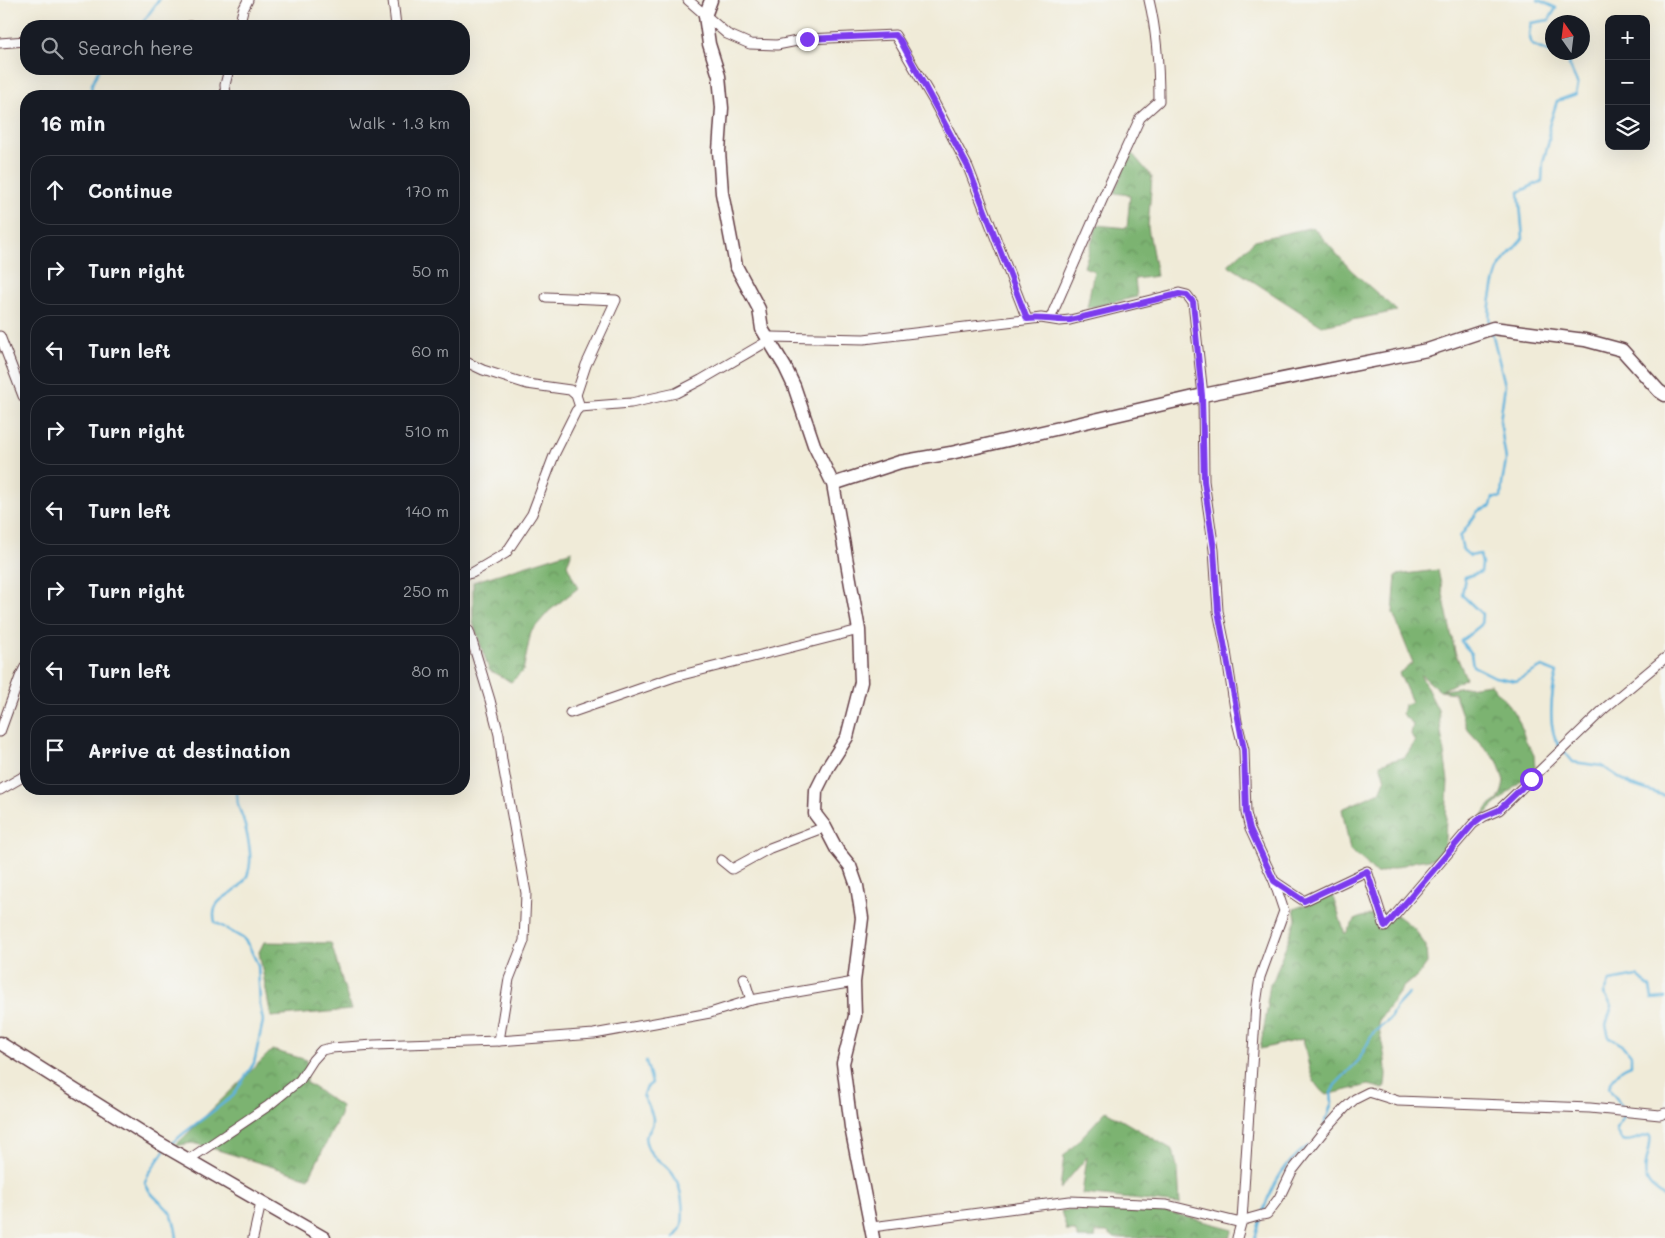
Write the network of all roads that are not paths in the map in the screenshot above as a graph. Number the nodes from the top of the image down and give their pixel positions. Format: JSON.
{"nodes":[{"id":1,"x":248,"y":0,"type":"edge"},
{"id":2,"x":393,"y":0,"type":"edge"},
{"id":3,"x":688,"y":0,"type":"edge"},
{"id":4,"x":711,"y":0,"type":"edge"},
{"id":5,"x":1149,"y":0,"type":"edge"},
{"id":6,"x":705,"y":16,"type":"junction"},
{"id":7,"x":240,"y":20,"type":"edge"},
{"id":8,"x":395,"y":20,"type":"edge"},
{"id":9,"x":20,"y":41,"type":"edge"},
{"id":10,"x":0,"y":43,"type":"edge"},
{"id":11,"x":228,"y":75,"type":"edge"},
{"id":12,"x":225,"y":90,"type":"edge"},
{"id":13,"x":546,"y":297,"type":"dead end"},
{"id":14,"x":1027,"y":319,"type":"junction"},
{"id":15,"x":1050,"y":319,"type":"junction"},
{"id":16,"x":0,"y":336,"type":"edge"},
{"id":17,"x":768,"y":341,"type":"junction"},
{"id":18,"x":470,"y":364,"type":"edge"},
{"id":19,"x":20,"y":388,"type":"edge"},
{"id":20,"x":576,"y":395,"type":"junction"},
{"id":21,"x":1665,"y":395,"type":"edge"},
{"id":22,"x":1202,"y":396,"type":"junction"},
{"id":23,"x":580,"y":407,"type":"junction"},
{"id":24,"x":832,"y":484,"type":"junction"},
{"id":25,"x":470,"y":573,"type":"edge"},
{"id":26,"x":859,"y":630,"type":"junction"},
{"id":27,"x":470,"y":634,"type":"edge"},
{"id":28,"x":1665,"y":658,"type":"edge"},
{"id":29,"x":20,"y":677,"type":"edge"},
{"id":30,"x":570,"y":713,"type":"dead end"},
{"id":31,"x":0,"y":732,"type":"edge"},
{"id":32,"x":20,"y":779,"type":"edge"},
{"id":33,"x":0,"y":790,"type":"edge"},
{"id":34,"x":825,"y":827,"type":"junction"},
{"id":35,"x":721,"y":860,"type":"dead end"},
{"id":36,"x":1274,"y":881,"type":"junction"},
{"id":37,"x":744,"y":978,"type":"dead end"},
{"id":38,"x":854,"y":982,"type":"junction"},
{"id":39,"x":750,"y":1000,"type":"junction"},
{"id":40,"x":499,"y":1041,"type":"junction"},
{"id":41,"x":0,"y":1043,"type":"edge"},
{"id":42,"x":1665,"y":1113,"type":"edge"},
{"id":43,"x":188,"y":1160,"type":"junction"},
{"id":44,"x":261,"y":1203,"type":"junction"},
{"id":45,"x":1242,"y":1220,"type":"junction"},
{"id":46,"x":872,"y":1233,"type":"edge"},
{"id":47,"x":320,"y":1237,"type":"edge"},
{"id":48,"x":253,"y":1238,"type":"edge"},
{"id":49,"x":1237,"y":1238,"type":"edge"}],
"edges":[{"from":1,"to":7,"type":"street"},
{"from":2,"to":8,"type":"street"},
{"from":3,"to":6,"type":"street"},
{"from":4,"to":6,"type":"street"},
{"from":5,"to":15,"type":"street"},
{"from":6,"to":14,"type":"street"},
{"from":6,"to":17,"type":"street"},
{"from":9,"to":10,"type":"street"},
{"from":11,"to":12,"type":"street"},
{"from":13,"to":20,"type":"street"},
{"from":14,"to":15,"type":"street"},
{"from":14,"to":17,"type":"street"},
{"from":15,"to":22,"type":"street"},
{"from":16,"to":19,"type":"street"},
{"from":17,"to":23,"type":"street"},
{"from":17,"to":24,"type":"street"},
{"from":18,"to":20,"type":"street"},
{"from":20,"to":23,"type":"street"},
{"from":21,"to":22,"type":"street"},
{"from":22,"to":24,"type":"street"},
{"from":22,"to":36,"type":"street"},
{"from":23,"to":25,"type":"street"},
{"from":24,"to":26,"type":"street"},
{"from":26,"to":30,"type":"street"},
{"from":26,"to":34,"type":"street"},
{"from":27,"to":40,"type":"street"},
{"from":28,"to":36,"type":"street"},
{"from":29,"to":31,"type":"street"},
{"from":32,"to":33,"type":"street"},
{"from":34,"to":35,"type":"street"},
{"from":34,"to":38,"type":"street"},
{"from":36,"to":45,"type":"street"},
{"from":37,"to":39,"type":"street"},
{"from":38,"to":39,"type":"street"},
{"from":38,"to":46,"type":"street"},
{"from":39,"to":40,"type":"street"},
{"from":40,"to":43,"type":"street"},
{"from":41,"to":43,"type":"street"},
{"from":42,"to":45,"type":"street"},
{"from":43,"to":44,"type":"street"},
{"from":44,"to":47,"type":"street"},
{"from":44,"to":48,"type":"street"},
{"from":45,"to":46,"type":"street"},
{"from":45,"to":49,"type":"street"}]}
